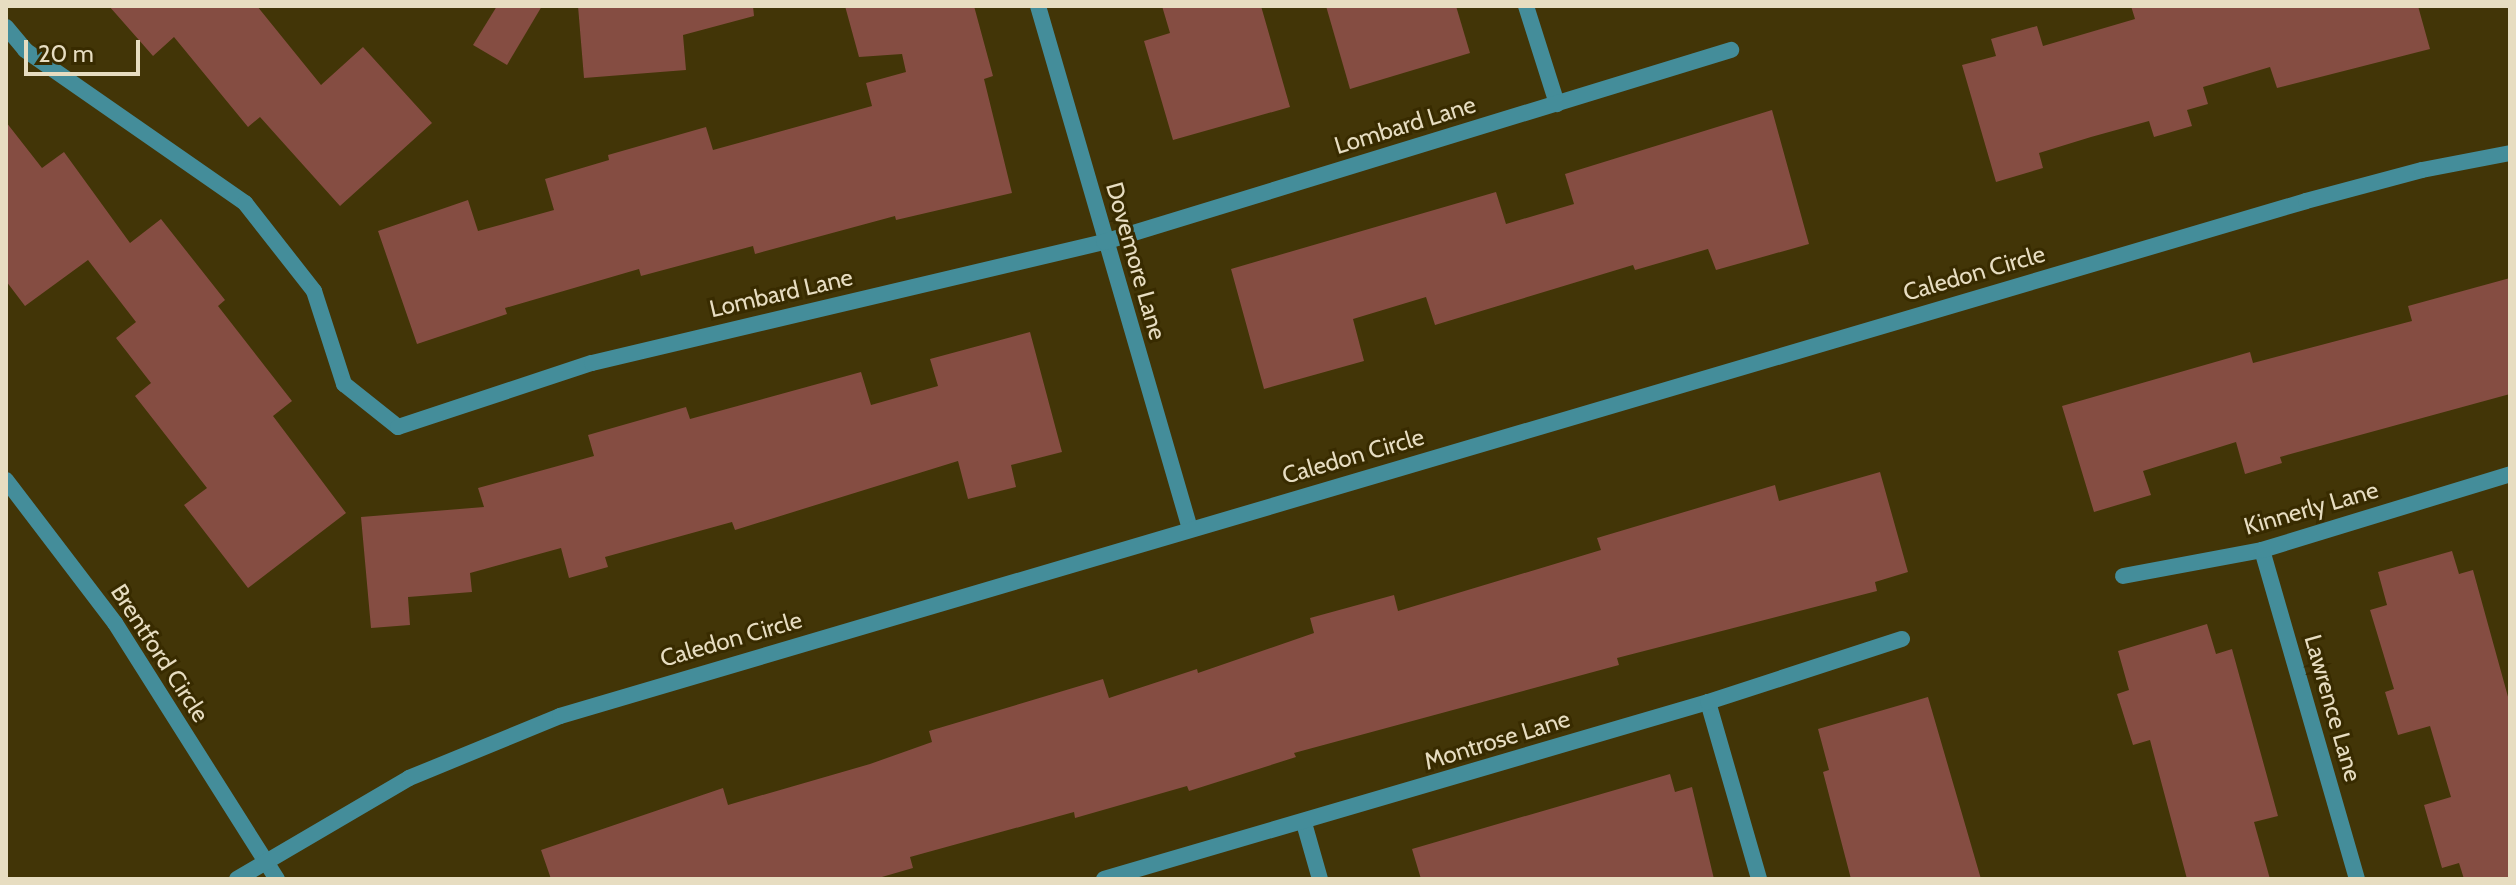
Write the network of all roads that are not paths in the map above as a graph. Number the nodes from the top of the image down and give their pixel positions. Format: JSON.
{"nodes":[{"id":1,"x":1038,"y":6,"type":"edge"},
{"id":2,"x":1526,"y":6,"type":"edge"},
{"id":3,"x":6,"y":27,"type":"edge"},
{"id":4,"x":1731,"y":50,"type":"dead end"},
{"id":5,"x":1557,"y":104,"type":"junction"},
{"id":6,"x":2510,"y":153,"type":"edge"},
{"id":7,"x":1104,"y":242,"type":"junction"},
{"id":8,"x":2510,"y":474,"type":"edge"},
{"id":9,"x":6,"y":480,"type":"edge"},
{"id":10,"x":1190,"y":529,"type":"junction"},
{"id":11,"x":2262,"y":550,"type":"junction"},
{"id":12,"x":2123,"y":576,"type":"dead end"},
{"id":13,"x":1902,"y":639,"type":"dead end"},
{"id":14,"x":1708,"y":702,"type":"junction"},
{"id":15,"x":1304,"y":823,"type":"junction"},
{"id":16,"x":264,"y":860,"type":"junction"},
{"id":17,"x":237,"y":879,"type":"edge"},
{"id":18,"x":277,"y":879,"type":"edge"},
{"id":19,"x":1104,"y":879,"type":"edge"},
{"id":20,"x":1320,"y":879,"type":"edge"},
{"id":21,"x":1759,"y":879,"type":"edge"},
{"id":22,"x":2357,"y":879,"type":"edge"}],
"edges":[{"from":1,"to":7,"type":"street","name":"Dovemore Lane"},
{"from":2,"to":5,"type":"street"},
{"from":3,"to":7,"type":"street","name":"Lombard Lane"},
{"from":4,"to":5,"type":"street","name":"Lombard Lane"},
{"from":5,"to":7,"type":"street","name":"Lombard Lane"},
{"from":6,"to":10,"type":"street","name":"Caledon Circle"},
{"from":7,"to":10,"type":"street","name":"Dovemore Lane"},
{"from":8,"to":11,"type":"street","name":"Kinnerly Lane"},
{"from":9,"to":16,"type":"street","name":"Brentford Circle"},
{"from":10,"to":16,"type":"street","name":"Caledon Circle"},
{"from":11,"to":12,"type":"street","name":"Kinnerly Lane"},
{"from":11,"to":22,"type":"street","name":"Lawrence Lane"},
{"from":13,"to":14,"type":"street","name":"Montrose Lane"},
{"from":14,"to":15,"type":"street","name":"Montrose Lane"},
{"from":14,"to":21,"type":"street"},
{"from":15,"to":19,"type":"street","name":"Montrose Lane"},
{"from":15,"to":20,"type":"street"},
{"from":16,"to":17,"type":"street","name":"Caledon Circle"},
{"from":16,"to":18,"type":"street","name":"Brentford Circle"}]}
